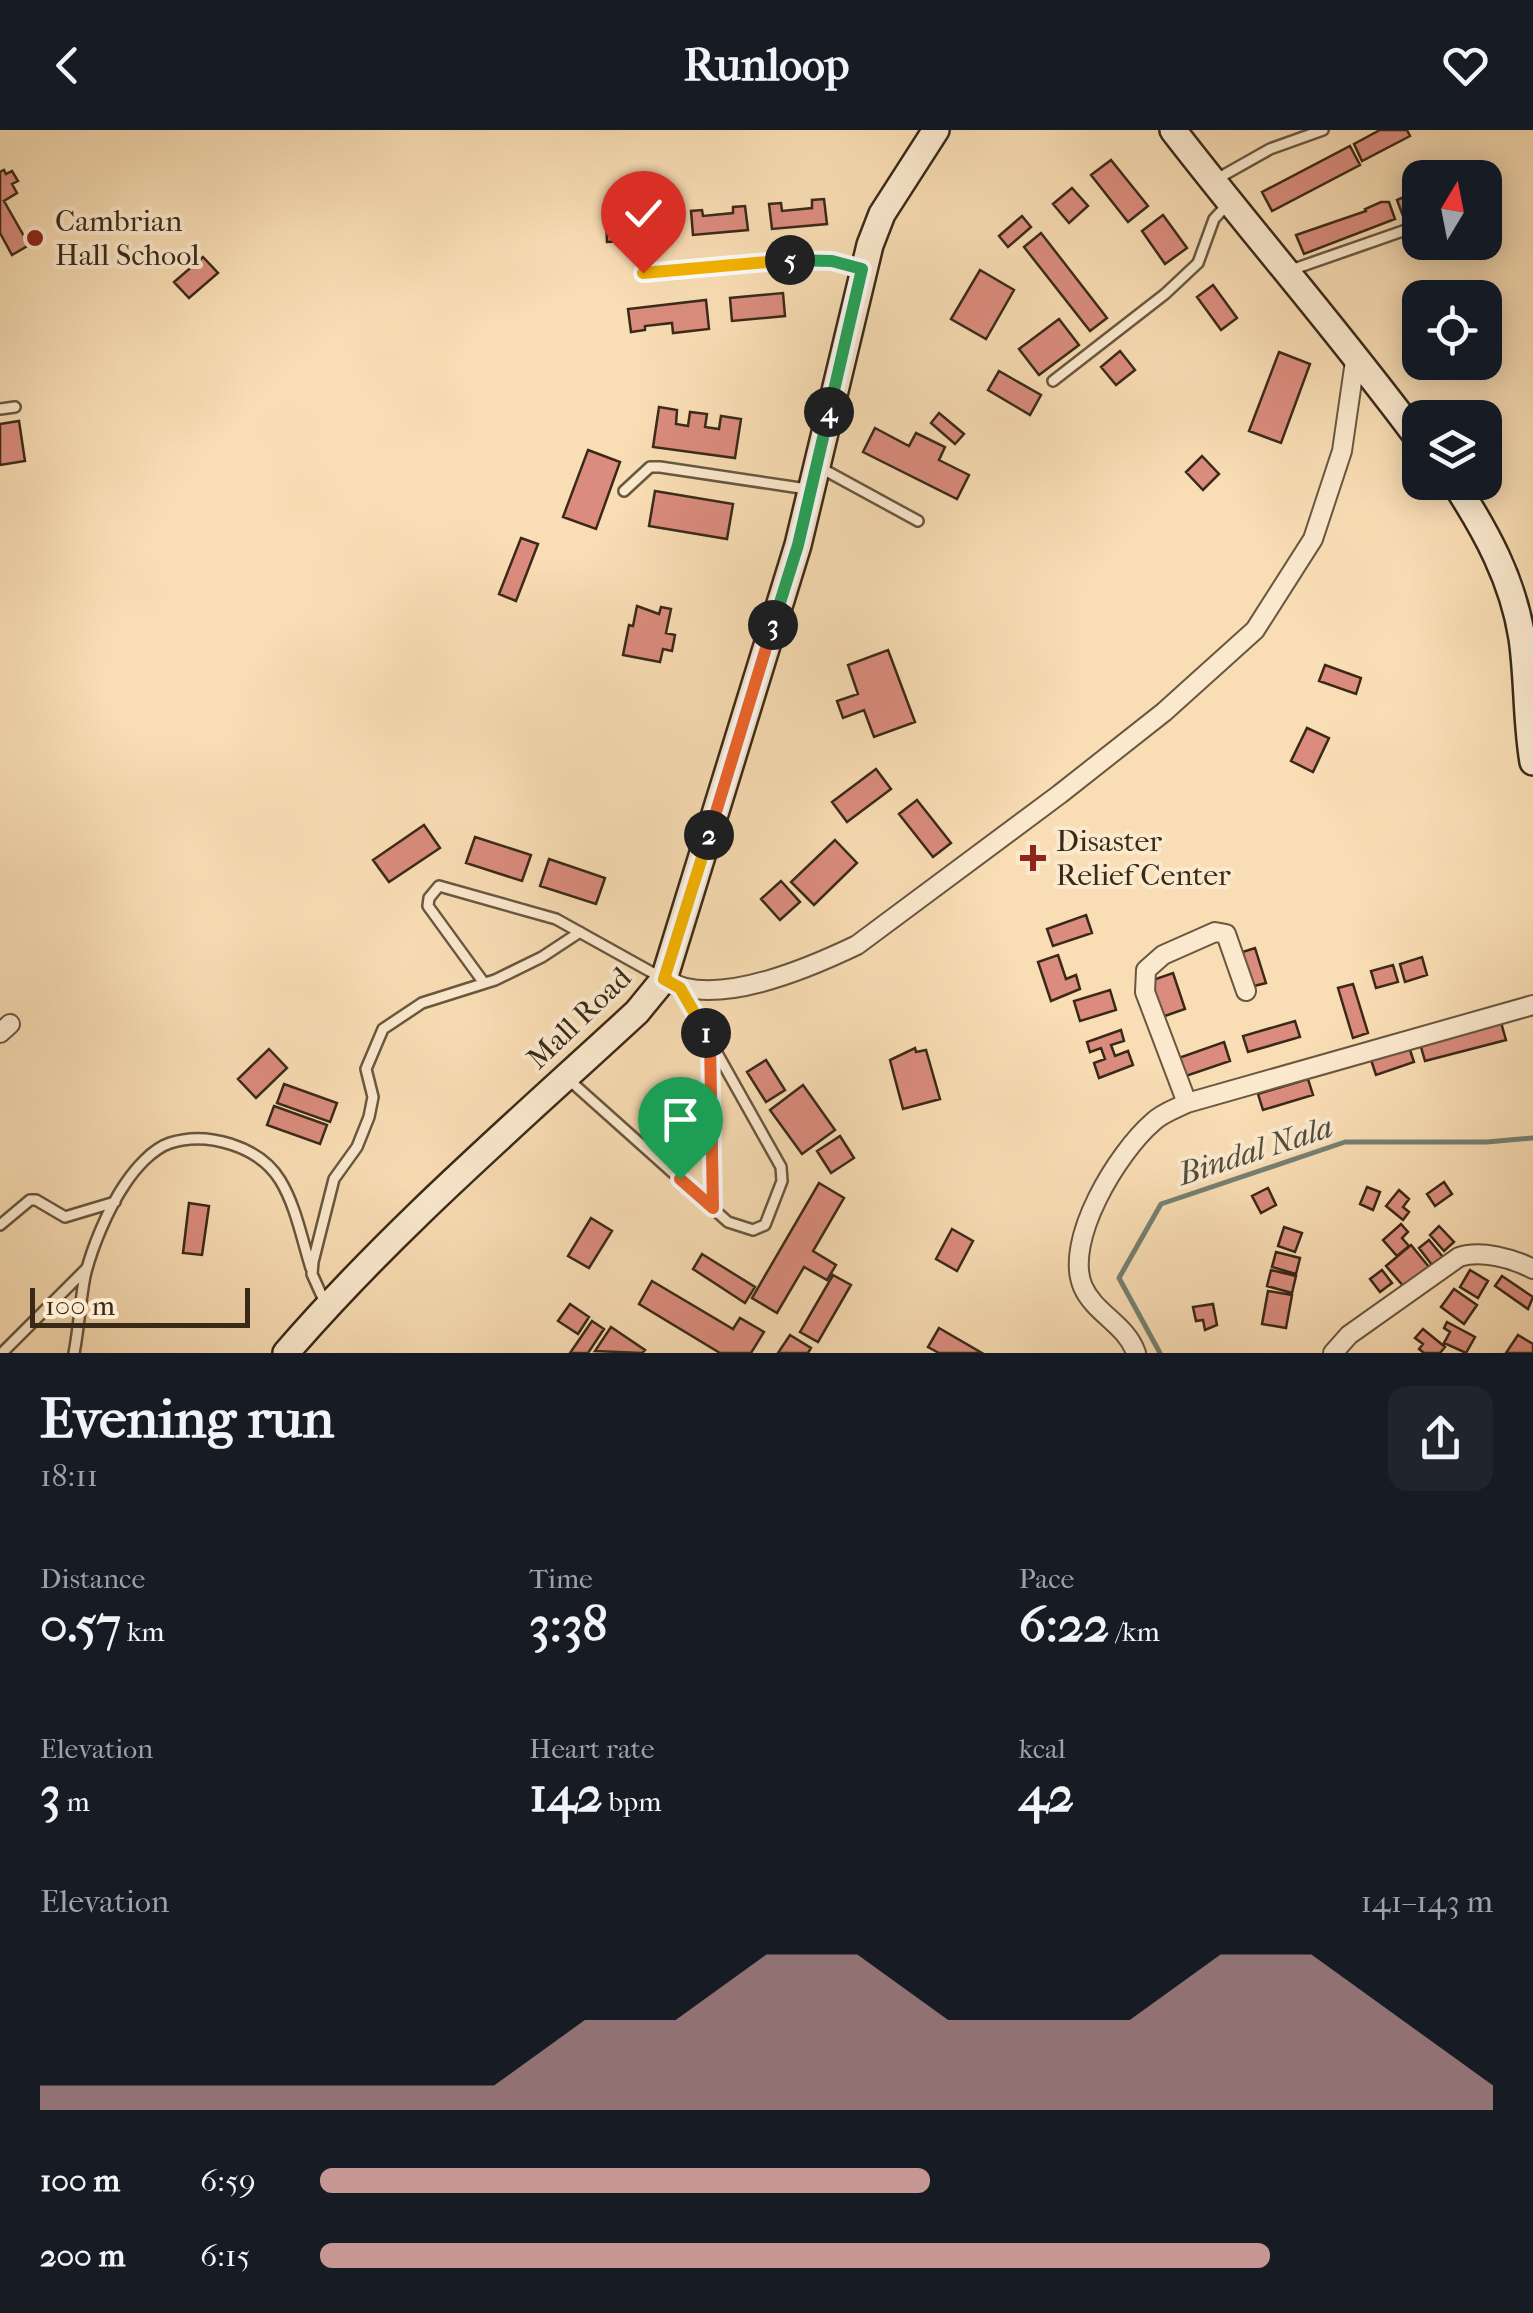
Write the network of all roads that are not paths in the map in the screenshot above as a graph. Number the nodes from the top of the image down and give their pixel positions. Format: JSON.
{"nodes":[{"id":1,"x":936,"y":130,"type":"edge"},
{"id":2,"x":1174,"y":130,"type":"edge"},
{"id":3,"x":1319,"y":131,"type":"edge"},
{"id":4,"x":1213,"y":182,"type":"junction"},
{"id":5,"x":1229,"y":204,"type":"junction"},
{"id":6,"x":1402,"y":231,"type":"edge"},
{"id":7,"x":862,"y":269,"type":"junction"},
{"id":8,"x":1288,"y":271,"type":"junction"},
{"id":9,"x":643,"y":273,"type":"dead end"},
{"id":10,"x":1356,"y":353,"type":"junction"},
{"id":11,"x":1053,"y":381,"type":"dead end"},
{"id":12,"x":15,"y":407,"type":"dead end"},
{"id":13,"x":0,"y":409,"type":"edge"},
{"id":14,"x":1402,"y":416,"type":"edge"},
{"id":15,"x":813,"y":478,"type":"junction"},
{"id":16,"x":624,"y":491,"type":"dead end"},
{"id":17,"x":1466,"y":500,"type":"edge"},
{"id":18,"x":918,"y":522,"type":"dead end"},
{"id":19,"x":1524,"y":610,"type":"edge"},
{"id":20,"x":1533,"y":762,"type":"edge"},
{"id":21,"x":580,"y":932,"type":"junction"},
{"id":22,"x":484,"y":983,"type":"junction"},
{"id":23,"x":672,"y":984,"type":"junction"},
{"id":24,"x":1246,"y":991,"type":"dead end"},
{"id":25,"x":1533,"y":1005,"type":"edge"},
{"id":26,"x":710,"y":1041,"type":"junction"},
{"id":27,"x":566,"y":1078,"type":"junction"},
{"id":28,"x":1187,"y":1104,"type":"junction"},
{"id":29,"x":115,"y":1202,"type":"junction"},
{"id":30,"x":713,"y":1208,"type":"junction"},
{"id":31,"x":0,"y":1225,"type":"edge"},
{"id":32,"x":89,"y":1266,"type":"junction"},
{"id":33,"x":1533,"y":1269,"type":"edge"},
{"id":34,"x":312,"y":1274,"type":"junction"},
{"id":35,"x":326,"y":1306,"type":"junction"},
{"id":36,"x":2,"y":1353,"type":"edge"},
{"id":37,"x":74,"y":1353,"type":"edge"},
{"id":38,"x":286,"y":1353,"type":"edge"},
{"id":39,"x":1136,"y":1353,"type":"edge"},
{"id":40,"x":1334,"y":1353,"type":"edge"}],
"edges":[{"from":1,"to":7,"type":"street","name":"Mall Road"},
{"from":2,"to":4,"type":"street"},
{"from":3,"to":4,"type":"lane"},
{"from":4,"to":5,"type":"street"},
{"from":5,"to":8,"type":"street"},
{"from":5,"to":11,"type":"lane"},
{"from":6,"to":8,"type":"lane"},
{"from":7,"to":9,"type":"lane"},
{"from":7,"to":15,"type":"street","name":"Mall Road"},
{"from":8,"to":10,"type":"street"},
{"from":10,"to":14,"type":"street"},
{"from":10,"to":23,"type":"street"},
{"from":12,"to":13,"type":"lane"},
{"from":15,"to":16,"type":"lane"},
{"from":15,"to":18,"type":"lane"},
{"from":15,"to":23,"type":"street","name":"Mall Road"},
{"from":17,"to":19,"type":"street"},
{"from":19,"to":20,"type":"street"},
{"from":21,"to":22,"type":"lane"},
{"from":21,"to":22,"type":"lane"},
{"from":21,"to":23,"type":"lane"},
{"from":22,"to":34,"type":"lane"},
{"from":23,"to":26,"type":"lane"},
{"from":23,"to":27,"type":"street","name":"Mall Road"},
{"from":24,"to":28,"type":"street"},
{"from":25,"to":28,"type":"street"},
{"from":26,"to":30,"type":"lane"},
{"from":26,"to":30,"type":"lane"},
{"from":27,"to":30,"type":"lane"},
{"from":27,"to":35,"type":"street","name":"Mall Road"},
{"from":28,"to":39,"type":"street"},
{"from":29,"to":31,"type":"lane"},
{"from":29,"to":32,"type":"lane"},
{"from":29,"to":34,"type":"lane"},
{"from":32,"to":36,"type":"lane"},
{"from":32,"to":37,"type":"lane"},
{"from":33,"to":40,"type":"street"},
{"from":34,"to":35,"type":"lane"},
{"from":35,"to":38,"type":"street","name":"Mall Road"}]}
